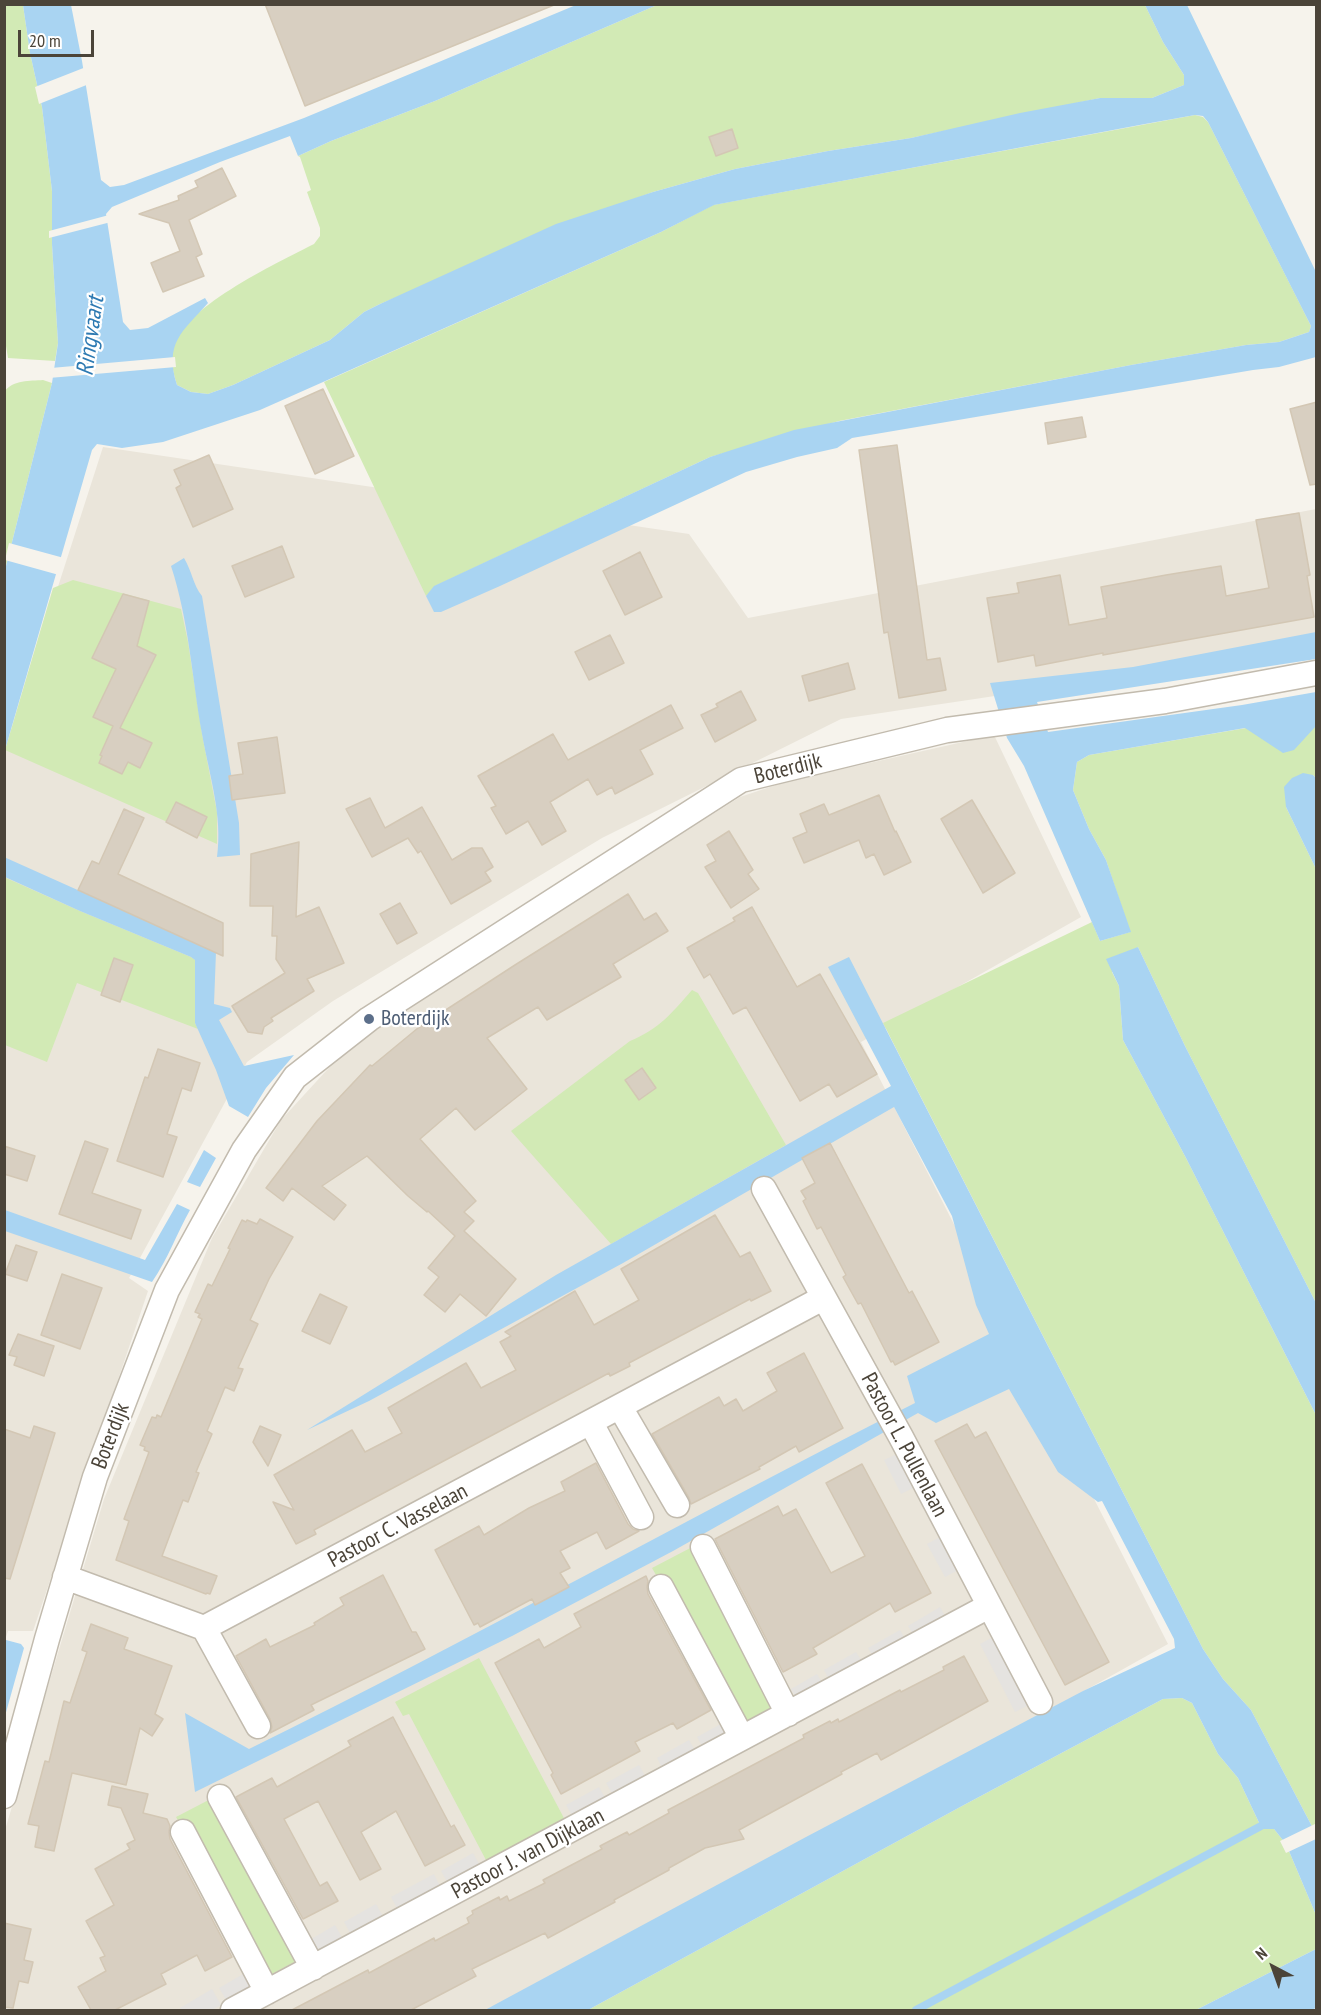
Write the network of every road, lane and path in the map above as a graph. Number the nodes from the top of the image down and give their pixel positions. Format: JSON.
{"nodes":[{"id":1,"x":1317,"y":674,"type":"edge"},
{"id":2,"x":764,"y":1189,"type":"dead end"},
{"id":3,"x":823,"y":1298,"type":"junction"},
{"id":4,"x":620,"y":1407,"type":"junction"},
{"id":5,"x":591,"y":1423,"type":"junction"},
{"id":6,"x":677,"y":1504,"type":"dead end"},
{"id":7,"x":641,"y":1518,"type":"dead end"},
{"id":8,"x":703,"y":1547,"type":"dead end"},
{"id":9,"x":65,"y":1577,"type":"junction"},
{"id":10,"x":661,"y":1587,"type":"dead end"},
{"id":11,"x":989,"y":1606,"type":"junction"},
{"id":12,"x":204,"y":1628,"type":"junction"},
{"id":13,"x":1040,"y":1702,"type":"dead end"},
{"id":14,"x":788,"y":1714,"type":"junction"},
{"id":15,"x":258,"y":1726,"type":"dead end"},
{"id":16,"x":742,"y":1738,"type":"junction"},
{"id":17,"x":4,"y":1796,"type":"edge"},
{"id":18,"x":220,"y":1797,"type":"dead end"},
{"id":19,"x":183,"y":1832,"type":"dead end"},
{"id":20,"x":313,"y":1968,"type":"junction"},
{"id":21,"x":267,"y":1992,"type":"junction"},
{"id":22,"x":234,"y":2010,"type":"edge"}],
"edges":[{"from":1,"to":9,"type":"street","name":"Boterdijk"},
{"from":2,"to":3,"type":"street","name":"Pastoor L. Pullenlaan"},
{"from":3,"to":4,"type":"street","name":"Pastoor C. Vasselaan"},
{"from":3,"to":11,"type":"street","name":"Pastoor L. Pullenlaan"},
{"from":4,"to":5,"type":"street","name":"Pastoor C. Vasselaan"},
{"from":4,"to":6,"type":"street"},
{"from":5,"to":7,"type":"street"},
{"from":5,"to":12,"type":"street","name":"Pastoor C. Vasselaan"},
{"from":8,"to":14,"type":"street"},
{"from":9,"to":12,"type":"street"},
{"from":9,"to":17,"type":"street","name":"Boterdijk"},
{"from":10,"to":16,"type":"street"},
{"from":11,"to":13,"type":"street","name":"Pastoor L. Pullenlaan"},
{"from":11,"to":14,"type":"street","name":"Pastoor J. van Dijklaan"},
{"from":12,"to":15,"type":"street"},
{"from":14,"to":16,"type":"street","name":"Pastoor J. van Dijklaan"},
{"from":16,"to":20,"type":"street","name":"Pastoor J. van Dijklaan"},
{"from":18,"to":20,"type":"street"},
{"from":19,"to":21,"type":"street"},
{"from":20,"to":21,"type":"street","name":"Pastoor J. van Dijklaan"},
{"from":21,"to":22,"type":"street","name":"Pastoor J. van Dijklaan"}]}
